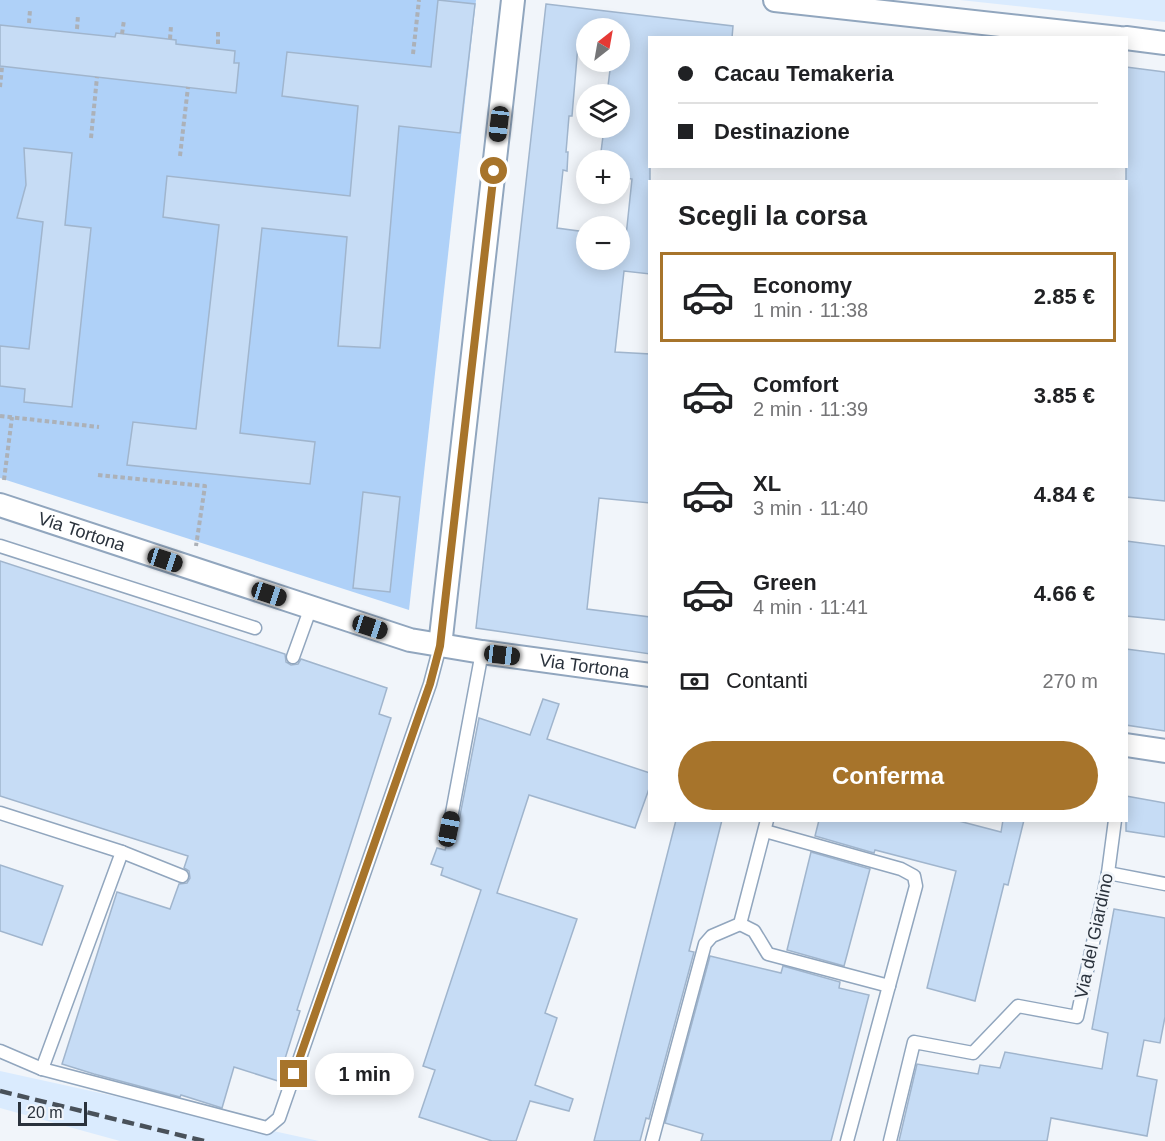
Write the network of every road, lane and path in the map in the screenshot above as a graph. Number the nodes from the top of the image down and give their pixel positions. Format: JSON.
{"nodes":[{"id":1,"x":420,"y":0,"type":"edge"},
{"id":2,"x":513,"y":0,"type":"edge"},
{"id":3,"x":775,"y":0,"type":"edge"},
{"id":4,"x":30,"y":10,"type":"dead end"},
{"id":5,"x":78,"y":15,"type":"dead end"},
{"id":6,"x":124,"y":20,"type":"dead end"},
{"id":7,"x":29,"y":23,"type":"dead end"},
{"id":8,"x":171,"y":26,"type":"dead end"},
{"id":9,"x":77,"y":29,"type":"dead end"},
{"id":10,"x":218,"y":32,"type":"dead end"},
{"id":11,"x":122,"y":34,"type":"dead end"},
{"id":12,"x":1101,"y":36,"type":"edge"},
{"id":13,"x":1128,"y":38,"type":"edge"},
{"id":14,"x":170,"y":39,"type":"dead end"},
{"id":15,"x":1165,"y":43,"type":"edge"},
{"id":16,"x":218,"y":45,"type":"dead end"},
{"id":17,"x":412,"y":54,"type":"dead end"},
{"id":18,"x":2,"y":67,"type":"dead end"},
{"id":19,"x":97,"y":77,"type":"dead end"},
{"id":20,"x":0,"y":87,"type":"edge"},
{"id":21,"x":188,"y":87,"type":"dead end"},
{"id":22,"x":91,"y":138,"type":"dead end"},
{"id":23,"x":180,"y":156,"type":"dead end"},
{"id":24,"x":0,"y":416,"type":"edge"},
{"id":25,"x":12,"y":417,"type":"junction"},
{"id":26,"x":99,"y":427,"type":"dead end"},
{"id":27,"x":98,"y":475,"type":"dead end"},
{"id":28,"x":4,"y":480,"type":"dead end"},
{"id":29,"x":0,"y":505,"type":"edge"},
{"id":30,"x":0,"y":546,"type":"edge"},
{"id":31,"x":196,"y":546,"type":"dead end"},
{"id":32,"x":311,"y":607,"type":"junction"},
{"id":33,"x":255,"y":628,"type":"dead end"},
{"id":34,"x":440,"y":646,"type":"junction"},
{"id":35,"x":482,"y":652,"type":"junction"},
{"id":36,"x":293,"y":657,"type":"dead end"},
{"id":37,"x":648,"y":675,"type":"edge"},
{"id":38,"x":1128,"y":749,"type":"edge"},
{"id":39,"x":1165,"y":751,"type":"edge"},
{"id":40,"x":0,"y":813,"type":"edge"},
{"id":41,"x":1115,"y":822,"type":"edge"},
{"id":42,"x":766,"y":826,"type":"edge"},
{"id":43,"x":449,"y":829,"type":"dead end"},
{"id":44,"x":122,"y":852,"type":"junction"},
{"id":45,"x":1108,"y":873,"type":"junction"},
{"id":46,"x":182,"y":876,"type":"dead end"},
{"id":47,"x":1165,"y":884,"type":"edge"},
{"id":48,"x":740,"y":924,"type":"junction"},
{"id":49,"x":889,"y":986,"type":"junction"},
{"id":50,"x":0,"y":1051,"type":"edge"},
{"id":51,"x":42,"y":1069,"type":"junction"},
{"id":52,"x":652,"y":1141,"type":"edge"},
{"id":53,"x":848,"y":1141,"type":"edge"},
{"id":54,"x":890,"y":1141,"type":"edge"}],
"edges":[{"from":1,"to":17,"type":"path"},
{"from":2,"to":34,"type":"street"},
{"from":3,"to":12,"type":"street"},
{"from":4,"to":7,"type":"path"},
{"from":5,"to":9,"type":"path"},
{"from":6,"to":11,"type":"path"},
{"from":8,"to":14,"type":"path"},
{"from":10,"to":16,"type":"path"},
{"from":13,"to":15,"type":"street"},
{"from":18,"to":20,"type":"path"},
{"from":19,"to":22,"type":"path"},
{"from":21,"to":23,"type":"path"},
{"from":24,"to":25,"type":"path"},
{"from":25,"to":26,"type":"path"},
{"from":25,"to":28,"type":"path"},
{"from":27,"to":31,"type":"path"},
{"from":29,"to":32,"type":"street","name":"Via Tortona"},
{"from":30,"to":33,"type":"lane"},
{"from":32,"to":34,"type":"street","name":"Via Tortona"},
{"from":32,"to":36,"type":"lane"},
{"from":34,"to":35,"type":"street","name":"Via Tortona"},
{"from":34,"to":51,"type":"lane"},
{"from":35,"to":37,"type":"street","name":"Via Tortona"},
{"from":35,"to":43,"type":"lane"},
{"from":38,"to":39,"type":"street"},
{"from":40,"to":44,"type":"lane"},
{"from":41,"to":45,"type":"lane","name":"Via del Giardino"},
{"from":42,"to":48,"type":"lane"},
{"from":42,"to":49,"type":"lane"},
{"from":44,"to":46,"type":"lane"},
{"from":44,"to":51,"type":"lane"},
{"from":45,"to":47,"type":"lane"},
{"from":45,"to":54,"type":"lane","name":"Via del Giardino"},
{"from":48,"to":49,"type":"lane"},
{"from":48,"to":52,"type":"lane"},
{"from":49,"to":53,"type":"lane"},
{"from":50,"to":51,"type":"lane"}]}
